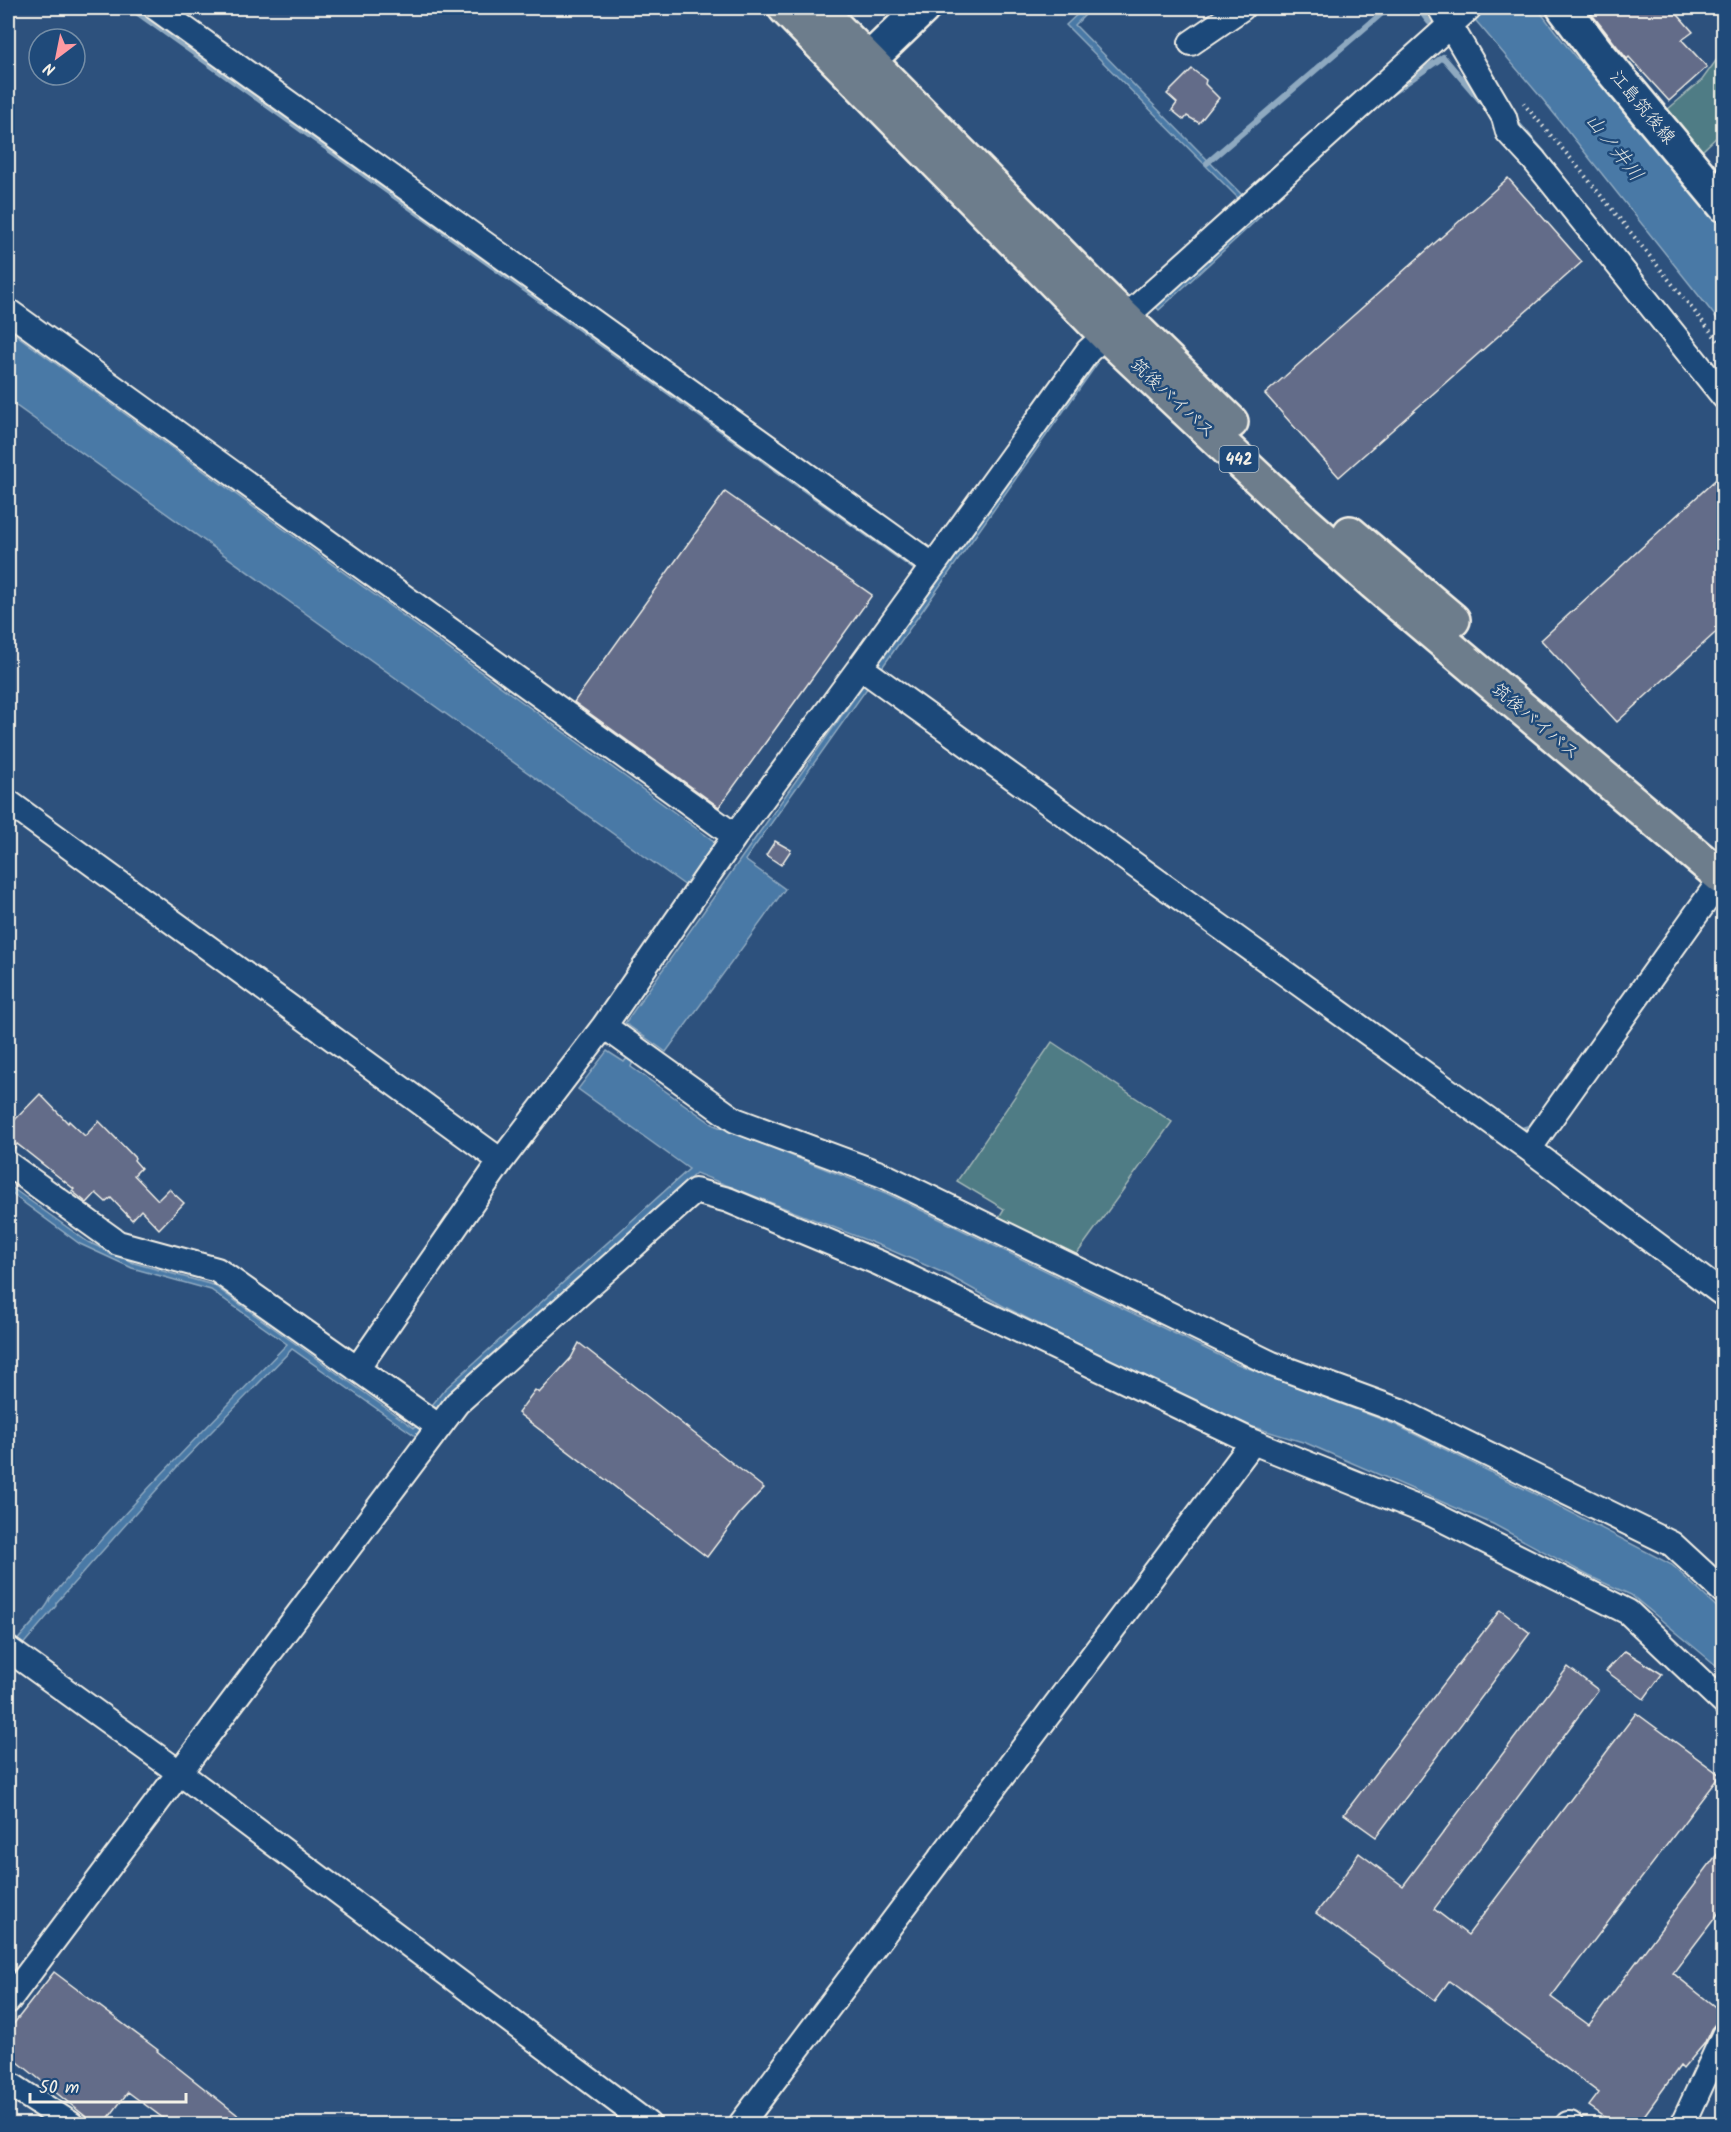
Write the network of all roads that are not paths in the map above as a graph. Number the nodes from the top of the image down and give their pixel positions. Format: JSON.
{"nodes":[{"id":1,"x":156,"y":8,"type":"edge"},
{"id":2,"x":784,"y":8,"type":"edge"},
{"id":3,"x":817,"y":8,"type":"edge"},
{"id":4,"x":922,"y":8,"type":"edge"},
{"id":5,"x":1242,"y":8,"type":"edge"},
{"id":6,"x":1564,"y":8,"type":"edge"},
{"id":7,"x":1456,"y":13,"type":"edge"},
{"id":8,"x":1191,"y":43,"type":"dead end"},
{"id":9,"x":869,"y":60,"type":"junction"},
{"id":10,"x":1724,"y":205,"type":"edge"},
{"id":11,"x":8,"y":311,"type":"edge"},
{"id":12,"x":1115,"y":326,"type":"junction"},
{"id":13,"x":1724,"y":397,"type":"edge"},
{"id":14,"x":932,"y":565,"type":"junction"},
{"id":15,"x":860,"y":667,"type":"junction"},
{"id":16,"x":8,"y":802,"type":"edge"},
{"id":17,"x":731,"y":842,"type":"junction"},
{"id":18,"x":1723,"y":870,"type":"edge"},
{"id":19,"x":604,"y":1026,"type":"junction"},
{"id":20,"x":1529,"y":1149,"type":"junction"},
{"id":21,"x":501,"y":1161,"type":"junction"},
{"id":22,"x":8,"y":1164,"type":"edge"},
{"id":23,"x":1724,"y":1296,"type":"edge"},
{"id":24,"x":357,"y":1369,"type":"junction"},
{"id":25,"x":438,"y":1426,"type":"junction"},
{"id":26,"x":1253,"y":1442,"type":"junction"},
{"id":27,"x":1724,"y":1592,"type":"edge"},
{"id":28,"x":8,"y":1649,"type":"edge"},
{"id":29,"x":1724,"y":1703,"type":"edge"},
{"id":30,"x":180,"y":1773,"type":"junction"},
{"id":31,"x":8,"y":2001,"type":"edge"},
{"id":32,"x":1724,"y":2035,"type":"edge"},
{"id":33,"x":8,"y":2083,"type":"edge"},
{"id":34,"x":71,"y":2124,"type":"edge"},
{"id":35,"x":648,"y":2124,"type":"edge"},
{"id":36,"x":741,"y":2124,"type":"edge"},
{"id":37,"x":1683,"y":2124,"type":"edge"}],
"edges":[{"from":1,"to":14,"type":"street"},
{"from":2,"to":12,"type":"highway","name":"筑後バイパス","number":"442"},
{"from":3,"to":9,"type":"highway","name":"筑後バイパス","number":"442"},
{"from":4,"to":9,"type":"main road"},
{"from":5,"to":8,"type":"street"},
{"from":6,"to":10,"type":"main road","name":"江島筑後線"},
{"from":7,"to":12,"type":"street"},
{"from":7,"to":13,"type":"street"},
{"from":9,"to":12,"type":"highway","name":"筑後バイパス","number":"442"},
{"from":11,"to":17,"type":"street"},
{"from":12,"to":14,"type":"street"},
{"from":12,"to":18,"type":"highway","name":"筑後バイパス","number":"442"},
{"from":14,"to":15,"type":"street"},
{"from":15,"to":17,"type":"street"},
{"from":15,"to":20,"type":"street"},
{"from":16,"to":21,"type":"street"},
{"from":17,"to":19,"type":"street"},
{"from":18,"to":20,"type":"street"},
{"from":19,"to":21,"type":"street"},
{"from":19,"to":27,"type":"street"},
{"from":20,"to":23,"type":"street"},
{"from":21,"to":24,"type":"street"},
{"from":22,"to":24,"type":"street"},
{"from":24,"to":25,"type":"street"},
{"from":25,"to":26,"type":"street"},
{"from":25,"to":30,"type":"street"},
{"from":26,"to":29,"type":"street"},
{"from":26,"to":36,"type":"street"},
{"from":28,"to":30,"type":"street"},
{"from":30,"to":31,"type":"street"},
{"from":30,"to":35,"type":"street"},
{"from":32,"to":37,"type":"street"},
{"from":33,"to":34,"type":"street"}]}
